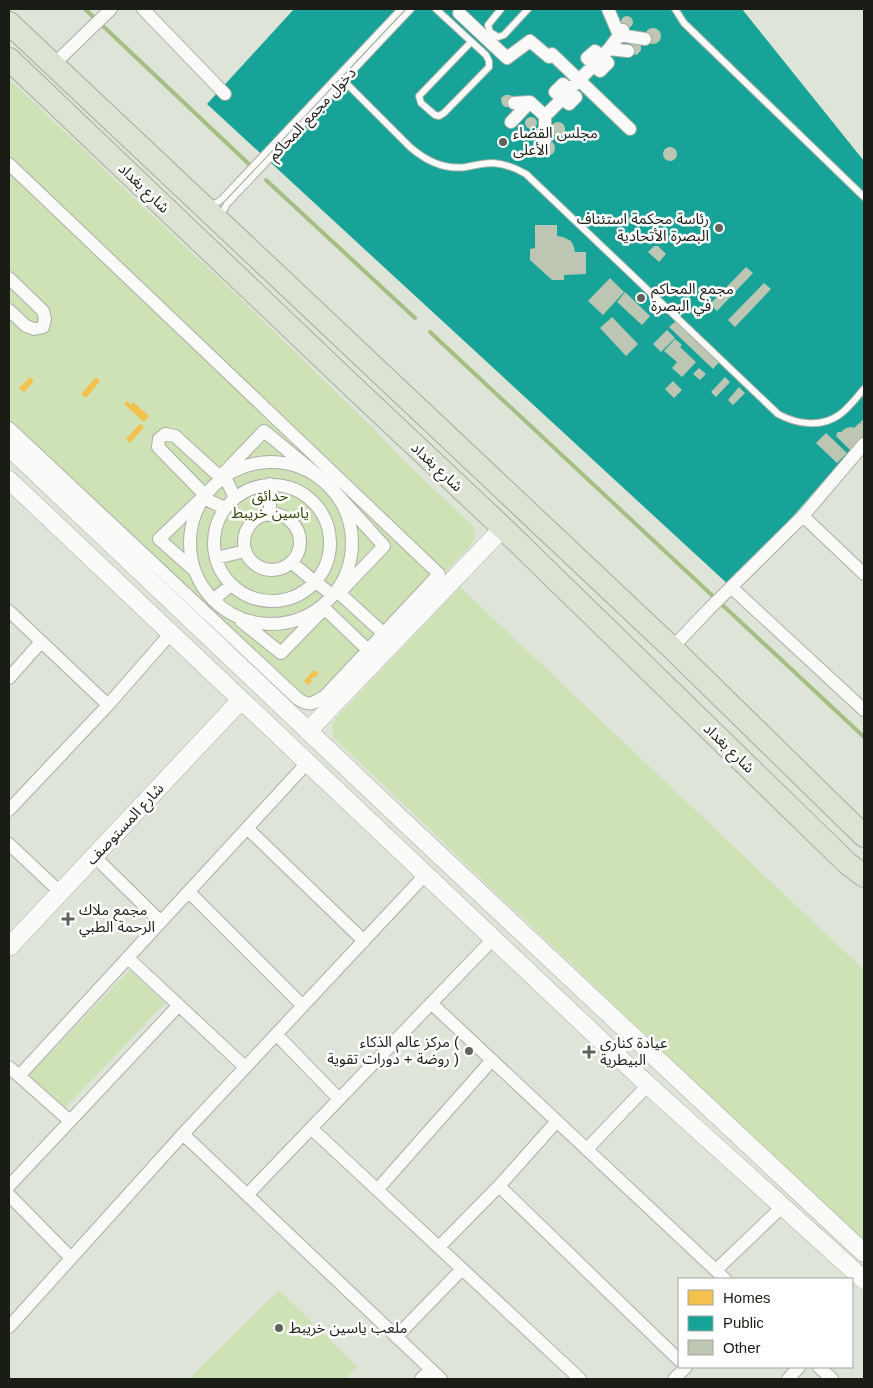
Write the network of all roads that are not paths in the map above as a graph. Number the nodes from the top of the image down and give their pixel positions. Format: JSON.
{"nodes":[{"id":1,"x":143,"y":9,"type":"edge"},
{"id":2,"x":402,"y":9,"type":"edge"},
{"id":3,"x":411,"y":9,"type":"edge"},
{"id":4,"x":436,"y":9,"type":"edge"},
{"id":5,"x":501,"y":9,"type":"edge"},
{"id":6,"x":528,"y":9,"type":"edge"},
{"id":7,"x":675,"y":9,"type":"edge"},
{"id":8,"x":110,"y":10,"type":"edge"},
{"id":9,"x":613,"y":11,"type":"edge"},
{"id":10,"x":459,"y":13,"type":"dead end"},
{"id":11,"x":9,"y":23,"type":"edge"},
{"id":12,"x":622,"y":32,"type":"junction"},
{"id":13,"x":645,"y":39,"type":"dead end"},
{"id":14,"x":375,"y":42,"type":"junction"},
{"id":15,"x":471,"y":42,"type":"junction"},
{"id":16,"x":628,"y":51,"type":"dead end"},
{"id":17,"x":601,"y":57,"type":"junction"},
{"id":18,"x":9,"y":59,"type":"edge"},
{"id":19,"x":53,"y":65,"type":"junction"},
{"id":20,"x":341,"y":78,"type":"junction"},
{"id":21,"x":579,"y":80,"type":"junction"},
{"id":22,"x":225,"y":94,"type":"dead end"},
{"id":23,"x":530,"y":102,"type":"junction"},
{"id":24,"x":514,"y":104,"type":"dead end"},
{"id":25,"x":510,"y":122,"type":"dead end"},
{"id":26,"x":630,"y":129,"type":"dead end"},
{"id":27,"x":9,"y":164,"type":"edge"},
{"id":28,"x":864,"y":197,"type":"edge"},
{"id":29,"x":203,"y":207,"type":"junction"},
{"id":30,"x":222,"y":224,"type":"junction"},
{"id":31,"x":9,"y":278,"type":"edge"},
{"id":32,"x":9,"y":310,"type":"edge"},
{"id":33,"x":864,"y":389,"type":"edge"},
{"id":34,"x":9,"y":428,"type":"edge"},
{"id":35,"x":9,"y":448,"type":"edge"},
{"id":36,"x":862,"y":451,"type":"edge"},
{"id":37,"x":224,"y":475,"type":"junction"},
{"id":38,"x":327,"y":483,"type":"junction"},
{"id":39,"x":270,"y":484,"type":"junction"},
{"id":40,"x":11,"y":486,"type":"edge"},
{"id":41,"x":204,"y":496,"type":"junction"},
{"id":42,"x":235,"y":498,"type":"junction"},
{"id":43,"x":310,"y":498,"type":"junction"},
{"id":44,"x":226,"y":508,"type":"junction"},
{"id":45,"x":270,"y":515,"type":"junction"},
{"id":46,"x":803,"y":516,"type":"junction"},
{"id":47,"x":502,"y":528,"type":"junction"},
{"id":48,"x":246,"y":551,"type":"junction"},
{"id":49,"x":216,"y":558,"type":"junction"},
{"id":50,"x":291,"y":562,"type":"junction"},
{"id":51,"x":194,"y":570,"type":"junction"},
{"id":52,"x":139,"y":571,"type":"junction"},
{"id":53,"x":864,"y":574,"type":"edge"},
{"id":54,"x":315,"y":582,"type":"junction"},
{"id":55,"x":231,"y":584,"type":"junction"},
{"id":56,"x":123,"y":588,"type":"junction"},
{"id":57,"x":727,"y":591,"type":"junction"},
{"id":58,"x":336,"y":593,"type":"junction"},
{"id":59,"x":212,"y":600,"type":"junction"},
{"id":60,"x":323,"y":608,"type":"junction"},
{"id":61,"x":9,"y":611,"type":"edge"},
{"id":62,"x":236,"y":616,"type":"junction"},
{"id":63,"x":171,"y":633,"type":"junction"},
{"id":64,"x":384,"y":633,"type":"junction"},
{"id":65,"x":41,"y":642,"type":"junction"},
{"id":66,"x":672,"y":648,"type":"junction"},
{"id":67,"x":368,"y":650,"type":"junction"},
{"id":68,"x":9,"y":678,"type":"edge"},
{"id":69,"x":242,"y":700,"type":"junction"},
{"id":70,"x":108,"y":705,"type":"junction"},
{"id":71,"x":864,"y":710,"type":"edge"},
{"id":72,"x":308,"y":731,"type":"junction"},
{"id":73,"x":308,"y":763,"type":"junction"},
{"id":74,"x":9,"y":810,"type":"edge"},
{"id":75,"x":400,"y":818,"type":"junction"},
{"id":76,"x":247,"y":828,"type":"junction"},
{"id":77,"x":384,"y":835,"type":"junction"},
{"id":78,"x":864,"y":836,"type":"edge"},
{"id":79,"x":9,"y":844,"type":"edge"},
{"id":80,"x":94,"y":856,"type":"junction"},
{"id":81,"x":856,"y":869,"type":"edge"},
{"id":82,"x":426,"y":874,"type":"junction"},
{"id":83,"x":864,"y":883,"type":"edge"},
{"id":84,"x":60,"y":892,"type":"junction"},
{"id":85,"x":189,"y":892,"type":"junction"},
{"id":86,"x":161,"y":922,"type":"junction"},
{"id":87,"x":493,"y":939,"type":"junction"},
{"id":88,"x":364,"y":941,"type":"junction"},
{"id":89,"x":9,"y":947,"type":"edge"},
{"id":90,"x":128,"y":958,"type":"junction"},
{"id":91,"x":431,"y":1003,"type":"junction"},
{"id":92,"x":179,"y":1004,"type":"junction"},
{"id":93,"x":303,"y":1006,"type":"junction"},
{"id":94,"x":276,"y":1034,"type":"junction"},
{"id":95,"x":492,"y":1060,"type":"junction"},
{"id":96,"x":9,"y":1067,"type":"edge"},
{"id":97,"x":245,"y":1067,"type":"junction"},
{"id":98,"x":19,"y":1076,"type":"junction"},
{"id":99,"x":648,"y":1085,"type":"junction"},
{"id":100,"x":339,"y":1099,"type":"junction"},
{"id":101,"x":70,"y":1121,"type":"junction"},
{"id":102,"x":557,"y":1121,"type":"junction"},
{"id":103,"x":311,"y":1128,"type":"junction"},
{"id":104,"x":183,"y":1134,"type":"junction"},
{"id":105,"x":586,"y":1149,"type":"junction"},
{"id":106,"x":9,"y":1186,"type":"edge"},
{"id":107,"x":499,"y":1186,"type":"junction"},
{"id":108,"x":377,"y":1190,"type":"junction"},
{"id":109,"x":9,"y":1195,"type":"edge"},
{"id":110,"x":247,"y":1195,"type":"junction"},
{"id":111,"x":783,"y":1206,"type":"junction"},
{"id":112,"x":439,"y":1247,"type":"junction"},
{"id":113,"x":863,"y":1252,"type":"edge"},
{"id":114,"x":71,"y":1258,"type":"junction"},
{"id":115,"x":849,"y":1266,"type":"junction"},
{"id":116,"x":462,"y":1269,"type":"junction"},
{"id":117,"x":721,"y":1275,"type":"edge"},
{"id":118,"x":864,"y":1280,"type":"edge"},
{"id":119,"x":10,"y":1324,"type":"edge"},
{"id":120,"x":396,"y":1337,"type":"junction"},
{"id":121,"x":678,"y":1359,"type":"edge"},
{"id":122,"x":685,"y":1368,"type":"edge"},
{"id":123,"x":798,"y":1368,"type":"edge"},
{"id":124,"x":819,"y":1368,"type":"edge"},
{"id":125,"x":431,"y":1369,"type":"junction"},
{"id":126,"x":421,"y":1379,"type":"edge"},
{"id":127,"x":441,"y":1379,"type":"edge"},
{"id":128,"x":580,"y":1379,"type":"edge"},
{"id":129,"x":674,"y":1379,"type":"edge"},
{"id":130,"x":788,"y":1379,"type":"edge"},
{"id":131,"x":832,"y":1379,"type":"edge"}],
"edges":[{"from":1,"to":22,"type":"street"},
{"from":2,"to":14,"type":"lane"},
{"from":3,"to":14,"type":"lane"},
{"from":4,"to":15,"type":"lane"},
{"from":5,"to":6,"type":"lane"},
{"from":7,"to":28,"type":"lane"},
{"from":8,"to":19,"type":"street"},
{"from":9,"to":12,"type":"street"},
{"from":10,"to":21,"type":"street"},
{"from":11,"to":19,"type":"highway","name":"شارع بغداد"},
{"from":12,"to":13,"type":"street"},
{"from":12,"to":17,"type":"street"},
{"from":14,"to":20,"type":"lane"},
{"from":15,"to":15,"type":"lane"},
{"from":16,"to":17,"type":"street"},
{"from":17,"to":21,"type":"street"},
{"from":18,"to":47,"type":"highway","name":"شارع بغداد"},
{"from":19,"to":29,"type":"highway","name":"شارع بغداد"},
{"from":20,"to":29,"type":"lane"},
{"from":20,"to":30,"type":"lane","name":"دخول مجمع المحاكم"},
{"from":20,"to":33,"type":"lane"},
{"from":21,"to":23,"type":"street"},
{"from":21,"to":26,"type":"street"},
{"from":23,"to":24,"type":"street"},
{"from":23,"to":25,"type":"street"},
{"from":27,"to":64,"type":"street"},
{"from":29,"to":30,"type":"highway","name":"شارع بغداد"},
{"from":30,"to":66,"type":"highway","name":"شارع بغداد"},
{"from":31,"to":32,"type":"street"},
{"from":34,"to":67,"type":"street"},
{"from":35,"to":52,"type":"street"},
{"from":36,"to":46,"type":"street"},
{"from":37,"to":38,"type":"street"},
{"from":37,"to":38,"type":"street"},
{"from":37,"to":41,"type":"street"},
{"from":37,"to":41,"type":"street"},
{"from":37,"to":42,"type":"street"},
{"from":38,"to":43,"type":"street"},
{"from":38,"to":58,"type":"street"},
{"from":38,"to":58,"type":"street"},
{"from":39,"to":42,"type":"street"},
{"from":39,"to":43,"type":"street"},
{"from":39,"to":45,"type":"street"},
{"from":40,"to":56,"type":"street"},
{"from":41,"to":44,"type":"street"},
{"from":41,"to":51,"type":"street"},
{"from":41,"to":51,"type":"street"},
{"from":42,"to":44,"type":"street"},
{"from":43,"to":54,"type":"street"},
{"from":44,"to":49,"type":"street"},
{"from":45,"to":48,"type":"street"},
{"from":45,"to":50,"type":"street"},
{"from":46,"to":53,"type":"street"},
{"from":46,"to":57,"type":"street"},
{"from":47,"to":72,"type":"street"},
{"from":47,"to":81,"type":"highway","name":"شارع بغداد"},
{"from":48,"to":49,"type":"street"},
{"from":48,"to":50,"type":"street"},
{"from":49,"to":55,"type":"street"},
{"from":50,"to":54,"type":"street"},
{"from":51,"to":59,"type":"street"},
{"from":52,"to":56,"type":"street"},
{"from":52,"to":72,"type":"street"},
{"from":54,"to":55,"type":"street"},
{"from":54,"to":58,"type":"street"},
{"from":55,"to":59,"type":"street"},
{"from":56,"to":63,"type":"street"},
{"from":57,"to":66,"type":"street"},
{"from":57,"to":71,"type":"street"},
{"from":58,"to":60,"type":"street"},
{"from":58,"to":64,"type":"street"},
{"from":59,"to":62,"type":"street"},
{"from":60,"to":62,"type":"street"},
{"from":60,"to":62,"type":"street"},
{"from":60,"to":67,"type":"street"},
{"from":61,"to":65,"type":"street"},
{"from":63,"to":69,"type":"street"},
{"from":63,"to":70,"type":"street"},
{"from":64,"to":67,"type":"street"},
{"from":65,"to":68,"type":"street"},
{"from":65,"to":70,"type":"street"},
{"from":66,"to":78,"type":"highway","name":"شارع بغداد"},
{"from":69,"to":73,"type":"street"},
{"from":69,"to":80,"type":"street","name":"شارع المستوصف"},
{"from":70,"to":74,"type":"street"},
{"from":72,"to":75,"type":"street"},
{"from":73,"to":76,"type":"street"},
{"from":73,"to":77,"type":"street"},
{"from":75,"to":77,"type":"street"},
{"from":75,"to":113,"type":"street"},
{"from":76,"to":85,"type":"street"},
{"from":76,"to":88,"type":"street"},
{"from":77,"to":82,"type":"street"},
{"from":79,"to":84,"type":"street"},
{"from":80,"to":84,"type":"street","name":"شارع المستوصف"},
{"from":80,"to":86,"type":"street"},
{"from":81,"to":83,"type":"highway","name":"شارع بغداد"},
{"from":82,"to":87,"type":"street"},
{"from":82,"to":88,"type":"street"},
{"from":84,"to":89,"type":"street","name":"شارع المستوصف"},
{"from":85,"to":86,"type":"street"},
{"from":85,"to":93,"type":"street"},
{"from":86,"to":90,"type":"street"},
{"from":87,"to":91,"type":"street"},
{"from":87,"to":99,"type":"street"},
{"from":88,"to":93,"type":"street"},
{"from":90,"to":92,"type":"street"},
{"from":90,"to":98,"type":"street"},
{"from":91,"to":95,"type":"street"},
{"from":91,"to":100,"type":"street"},
{"from":92,"to":97,"type":"street"},
{"from":92,"to":101,"type":"street"},
{"from":93,"to":94,"type":"street"},
{"from":94,"to":97,"type":"street"},
{"from":94,"to":100,"type":"street"},
{"from":95,"to":102,"type":"street"},
{"from":95,"to":108,"type":"street"},
{"from":96,"to":98,"type":"street"},
{"from":97,"to":104,"type":"street"},
{"from":98,"to":101,"type":"street"},
{"from":99,"to":105,"type":"street"},
{"from":99,"to":111,"type":"street"},
{"from":100,"to":103,"type":"street"},
{"from":101,"to":106,"type":"street"},
{"from":102,"to":105,"type":"street"},
{"from":102,"to":107,"type":"street"},
{"from":103,"to":108,"type":"street"},
{"from":103,"to":110,"type":"street"},
{"from":104,"to":110,"type":"street"},
{"from":104,"to":114,"type":"street"},
{"from":105,"to":117,"type":"street"},
{"from":107,"to":112,"type":"street"},
{"from":107,"to":121,"type":"street"},
{"from":108,"to":112,"type":"street"},
{"from":109,"to":114,"type":"street"},
{"from":110,"to":120,"type":"street"},
{"from":111,"to":115,"type":"street"},
{"from":111,"to":117,"type":"street"},
{"from":112,"to":116,"type":"street"},
{"from":113,"to":115,"type":"street"},
{"from":114,"to":119,"type":"street"},
{"from":115,"to":118,"type":"street"},
{"from":116,"to":120,"type":"street"},
{"from":116,"to":128,"type":"street"},
{"from":120,"to":125,"type":"street"},
{"from":122,"to":129,"type":"street"},
{"from":123,"to":130,"type":"street"},
{"from":124,"to":131,"type":"street"},
{"from":125,"to":126,"type":"street"},
{"from":125,"to":127,"type":"street"}]}
